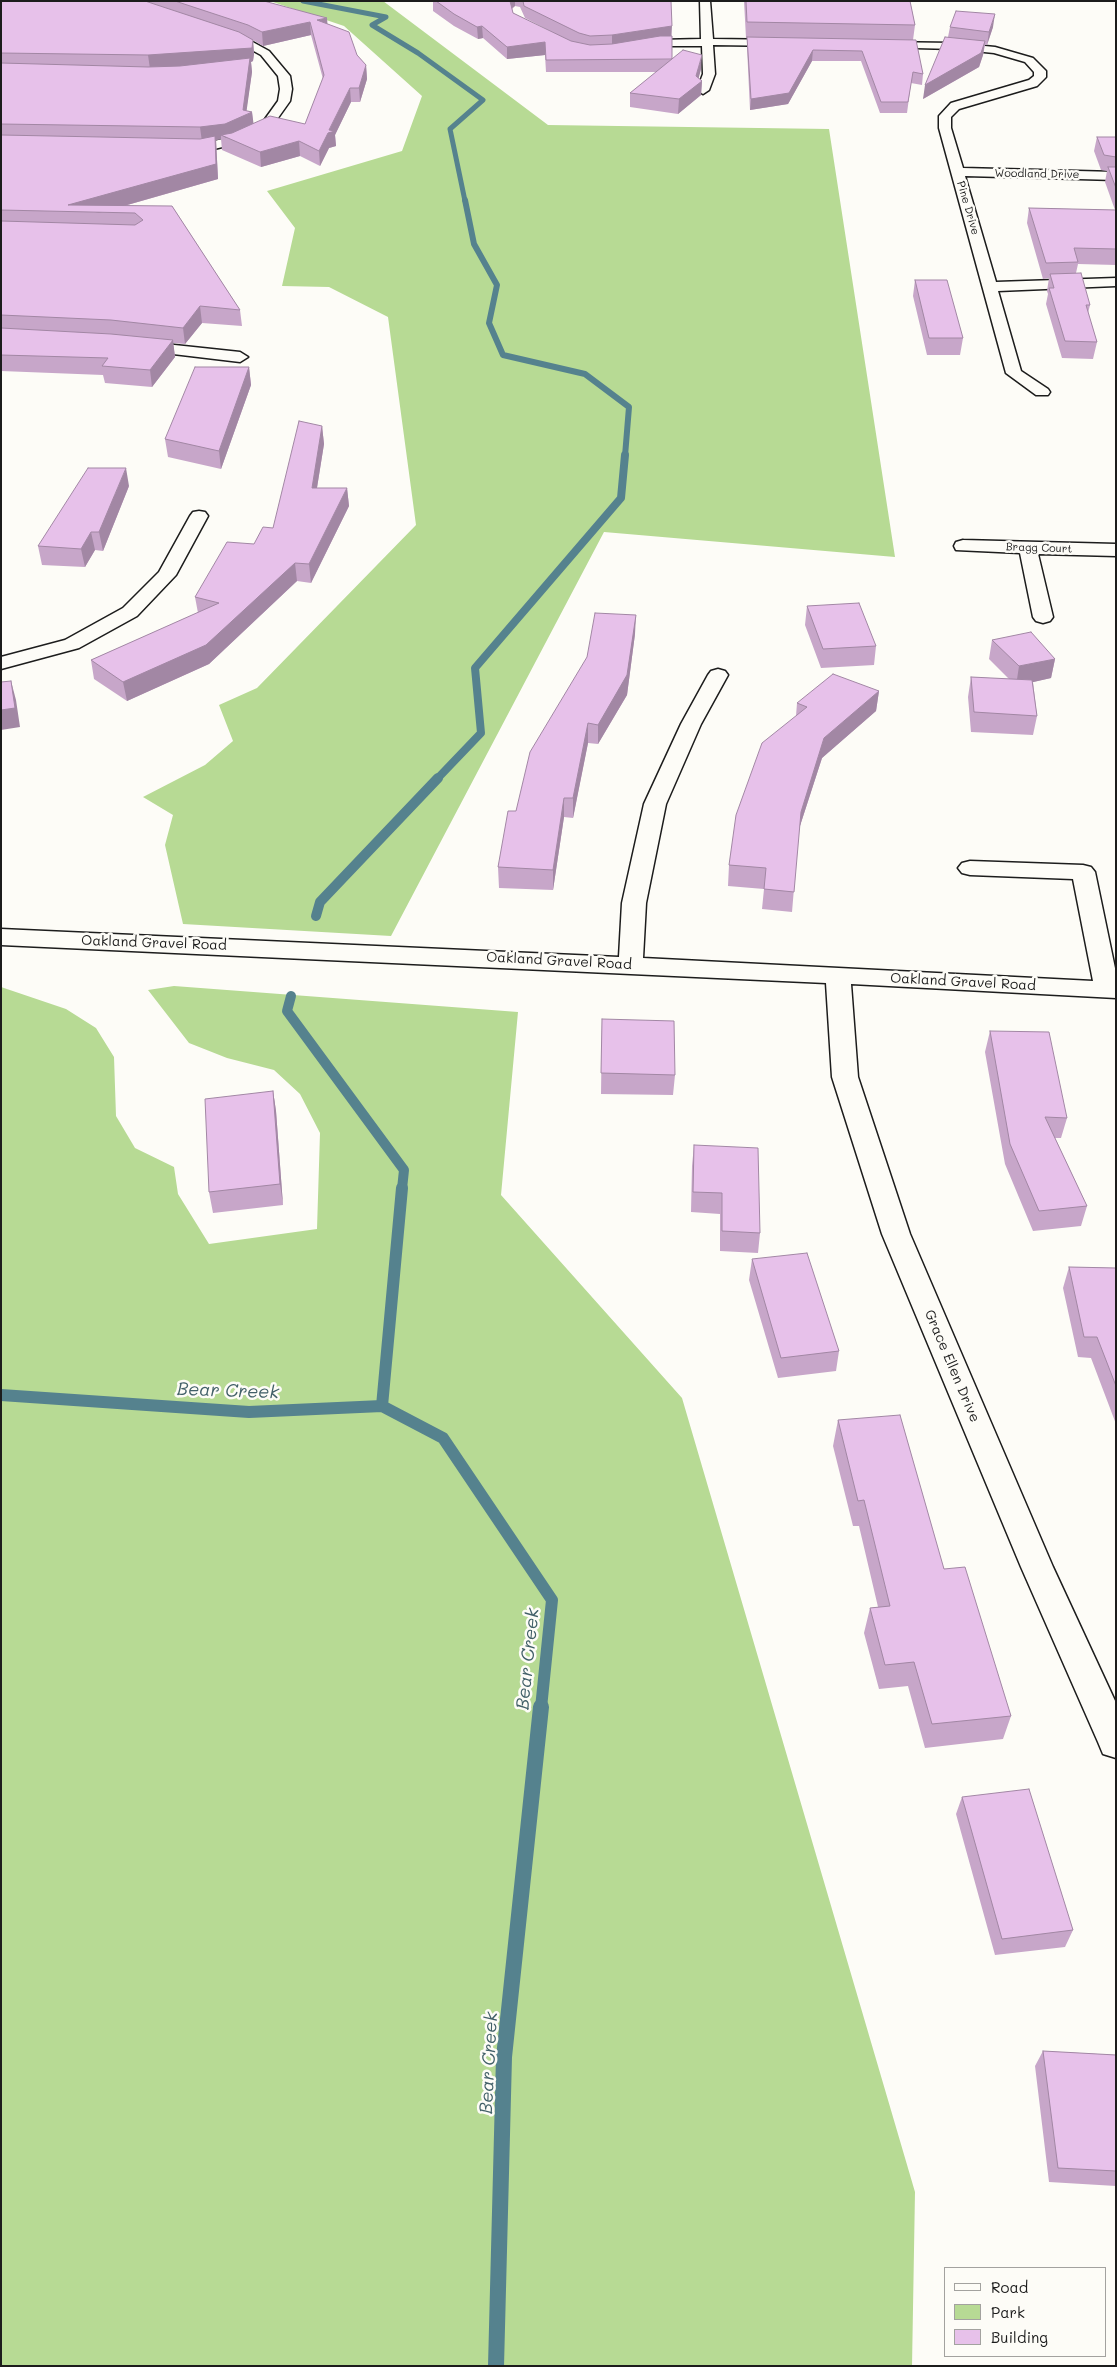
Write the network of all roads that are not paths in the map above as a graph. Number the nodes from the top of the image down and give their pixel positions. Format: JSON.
{"nodes":[{"id":1,"x":705,"y":1,"type":"edge"},
{"id":2,"x":209,"y":30,"type":"edge"},
{"id":3,"x":708,"y":42,"type":"junction"},
{"id":4,"x":800,"y":43,"type":"edge"},
{"id":5,"x":868,"y":44,"type":"edge"},
{"id":6,"x":621,"y":50,"type":"edge"},
{"id":7,"x":275,"y":64,"type":"junction"},
{"id":8,"x":256,"y":66,"type":"dead end"},
{"id":9,"x":703,"y":90,"type":"edge"},
{"id":10,"x":171,"y":148,"type":"edge"},
{"id":11,"x":958,"y":172,"type":"junction"},
{"id":12,"x":1116,"y":176,"type":"edge"},
{"id":13,"x":1116,"y":282,"type":"edge"},
{"id":14,"x":990,"y":287,"type":"junction"},
{"id":15,"x":123,"y":345,"type":"edge"},
{"id":16,"x":240,"y":357,"type":"dead end"},
{"id":17,"x":1042,"y":392,"type":"dead end"},
{"id":18,"x":199,"y":516,"type":"dead end"},
{"id":19,"x":962,"y":546,"type":"dead end"},
{"id":20,"x":1028,"y":548,"type":"junction"},
{"id":21,"x":1116,"y":550,"type":"edge"},
{"id":22,"x":1043,"y":617,"type":"dead end"},
{"id":23,"x":1,"y":663,"type":"edge"},
{"id":24,"x":718,"y":676,"type":"dead end"},
{"id":25,"x":970,"y":868,"type":"dead end"},
{"id":26,"x":1,"y":937,"type":"edge"},
{"id":27,"x":631,"y":965,"type":"junction"},
{"id":28,"x":838,"y":976,"type":"junction"},
{"id":29,"x":1111,"y":990,"type":"edge"},
{"id":30,"x":1116,"y":1742,"type":"edge"}],
"edges":[{"from":1,"to":3,"type":"street"},
{"from":2,"to":7,"type":"street"},
{"from":3,"to":4,"type":"street"},
{"from":3,"to":6,"type":"street"},
{"from":3,"to":9,"type":"street"},
{"from":5,"to":11,"type":"street","name":"Pine Drive"},
{"from":7,"to":8,"type":"street"},
{"from":7,"to":10,"type":"street"},
{"from":11,"to":12,"type":"street","name":"Woodland Drive"},
{"from":11,"to":14,"type":"street","name":"Pine Drive"},
{"from":13,"to":14,"type":"street"},
{"from":14,"to":17,"type":"street","name":"Pine Drive"},
{"from":15,"to":16,"type":"street"},
{"from":18,"to":23,"type":"street"},
{"from":19,"to":20,"type":"street","name":"Bragg Court"},
{"from":20,"to":21,"type":"street","name":"Bragg Court"},
{"from":20,"to":22,"type":"street"},
{"from":24,"to":27,"type":"street"},
{"from":25,"to":29,"type":"street"},
{"from":26,"to":27,"type":"street","name":"Oakland Gravel Road"},
{"from":27,"to":28,"type":"street","name":"Oakland Gravel Road"},
{"from":28,"to":29,"type":"street","name":"Oakland Gravel Road"},
{"from":28,"to":30,"type":"street","name":"Grace Ellen Drive"}]}
